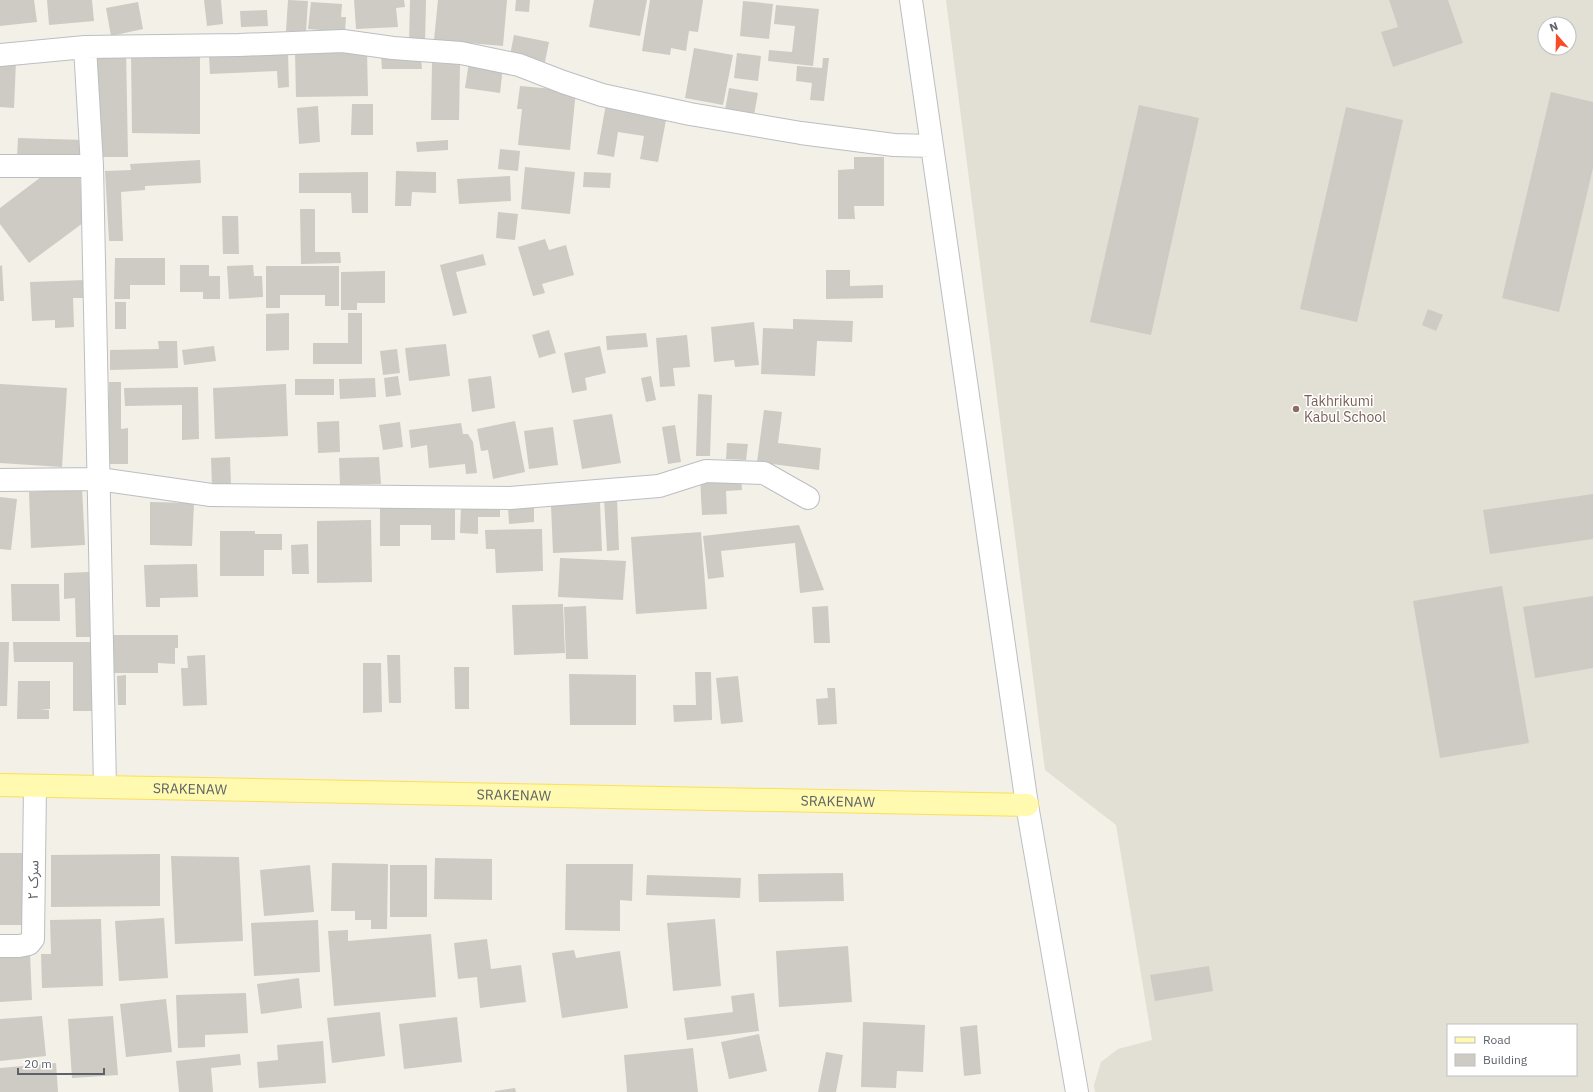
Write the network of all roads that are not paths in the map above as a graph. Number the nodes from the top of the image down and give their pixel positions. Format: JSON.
{"nodes":[{"id":1,"x":911,"y":0,"type":"edge"},
{"id":2,"x":85,"y":47,"type":"junction"},
{"id":3,"x":0,"y":55,"type":"edge"},
{"id":4,"x":932,"y":146,"type":"junction"},
{"id":5,"x":0,"y":166,"type":"edge"},
{"id":6,"x":92,"y":166,"type":"junction"},
{"id":7,"x":99,"y":479,"type":"junction"},
{"id":8,"x":0,"y":480,"type":"edge"},
{"id":9,"x":808,"y":498,"type":"dead end"},
{"id":10,"x":0,"y":785,"type":"edge"},
{"id":11,"x":35,"y":786,"type":"junction"},
{"id":12,"x":105,"y":788,"type":"junction"},
{"id":13,"x":1027,"y":805,"type":"junction"},
{"id":14,"x":0,"y":946,"type":"edge"},
{"id":15,"x":1077,"y":1092,"type":"edge"}],
"edges":[{"from":1,"to":4,"type":"street"},
{"from":2,"to":3,"type":"street"},
{"from":2,"to":4,"type":"street"},
{"from":2,"to":6,"type":"street"},
{"from":4,"to":13,"type":"street"},
{"from":5,"to":6,"type":"street"},
{"from":6,"to":7,"type":"street"},
{"from":7,"to":8,"type":"street"},
{"from":7,"to":9,"type":"street"},
{"from":7,"to":12,"type":"street"},
{"from":10,"to":11,"type":"main road","name":"SRAKENAW"},
{"from":11,"to":12,"type":"main road","name":"SRAKENAW"},
{"from":11,"to":14,"type":"street","name":"سرک ۲"},
{"from":12,"to":13,"type":"main road","name":"SRAKENAW"},
{"from":13,"to":15,"type":"street"}]}
